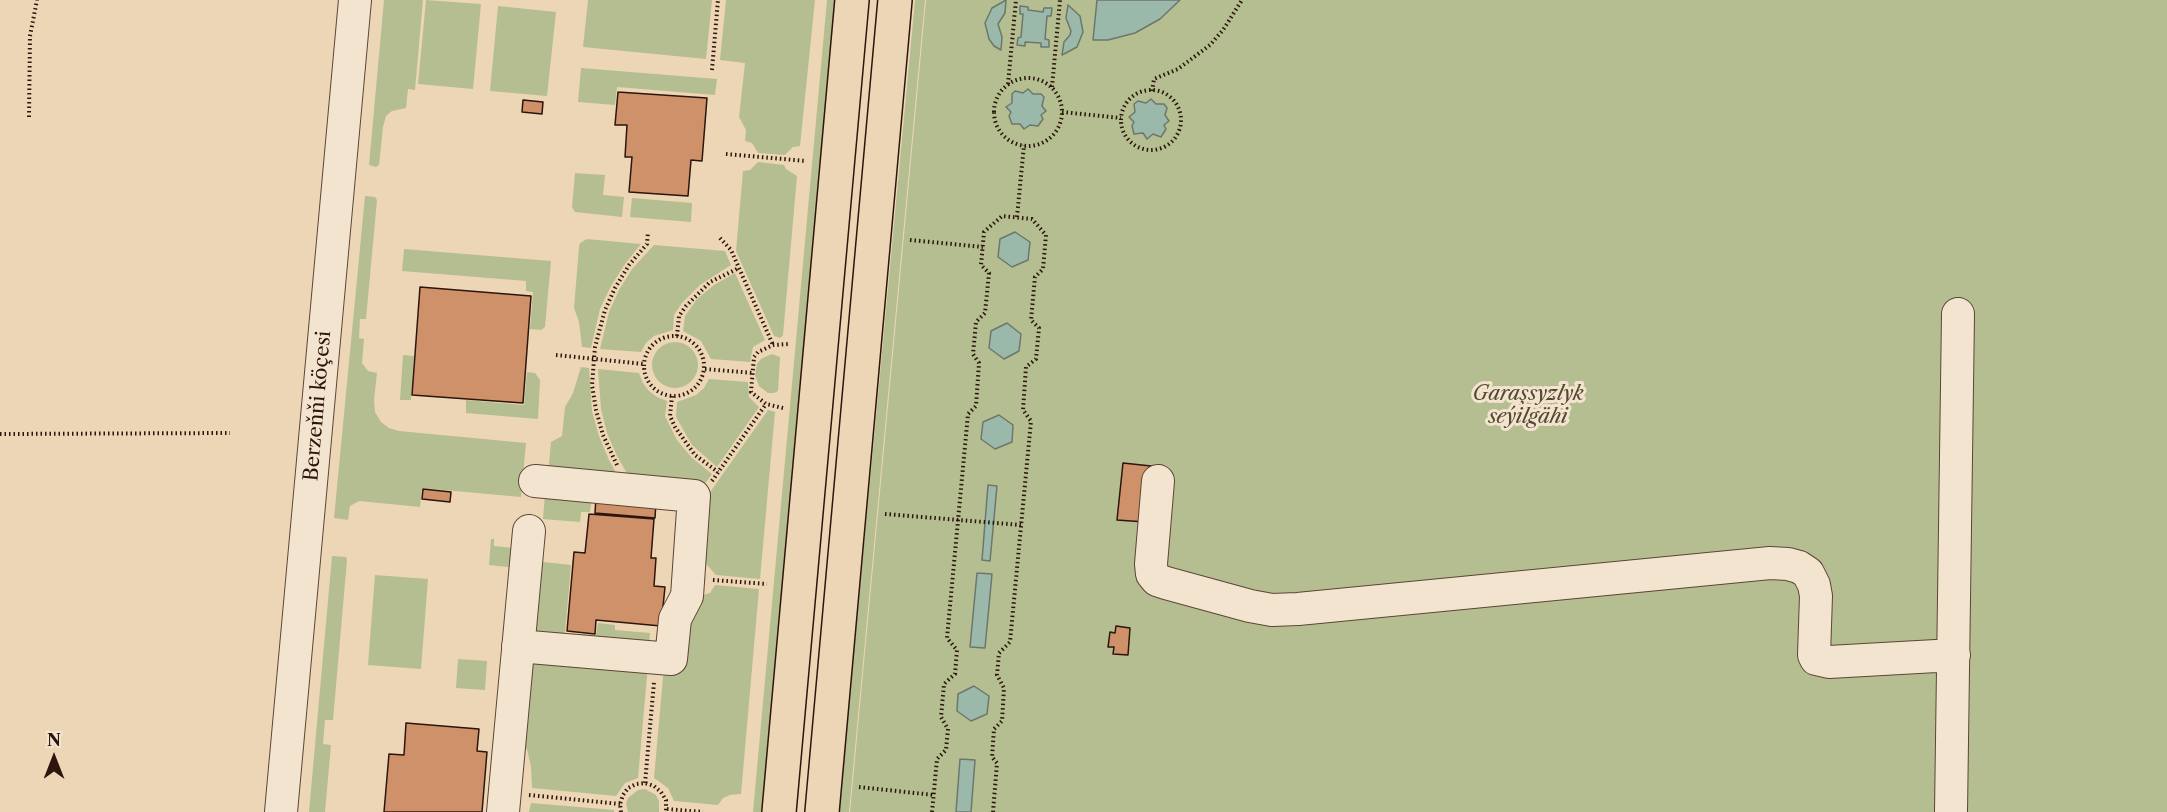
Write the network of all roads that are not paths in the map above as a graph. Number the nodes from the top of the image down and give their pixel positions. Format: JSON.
{"nodes":[{"id":1,"x":355,"y":0,"type":"edge"},
{"id":2,"x":852,"y":0,"type":"edge"},
{"id":3,"x":895,"y":0,"type":"edge"},
{"id":4,"x":1958,"y":314,"type":"dead end"},
{"id":5,"x":535,"y":481,"type":"dead end"},
{"id":6,"x":1158,"y":481,"type":"dead end"},
{"id":7,"x":529,"y":531,"type":"dead end"},
{"id":8,"x":518,"y":646,"type":"junction"},
{"id":9,"x":1954,"y":655,"type":"junction"},
{"id":10,"x":503,"y":802,"type":"edge"},
{"id":11,"x":281,"y":812,"type":"edge"},
{"id":12,"x":779,"y":812,"type":"edge"},
{"id":13,"x":822,"y":812,"type":"edge"},
{"id":14,"x":1951,"y":812,"type":"edge"}],
"edges":[{"from":1,"to":11,"type":"street","name":"Berzeňňi köçesi"},
{"from":2,"to":12,"type":"main road"},
{"from":3,"to":13,"type":"main road"},
{"from":4,"to":9,"type":"street"},
{"from":5,"to":8,"type":"street"},
{"from":6,"to":9,"type":"street"},
{"from":7,"to":8,"type":"street"},
{"from":8,"to":10,"type":"street"},
{"from":9,"to":14,"type":"street"}]}
